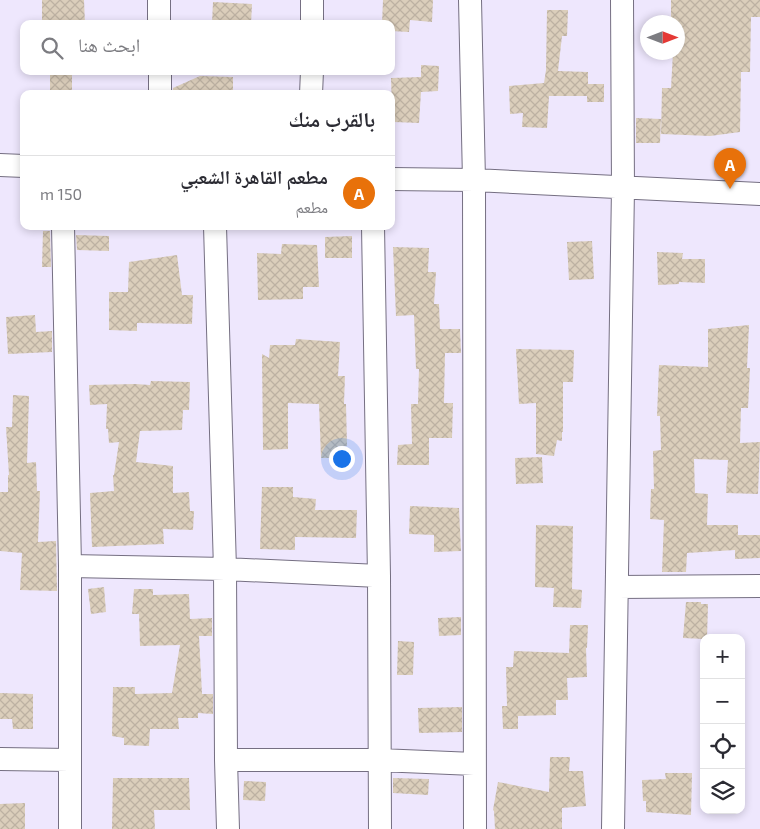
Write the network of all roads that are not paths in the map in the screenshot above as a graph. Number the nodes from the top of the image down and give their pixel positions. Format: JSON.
{"nodes":[{"id":1,"x":160,"y":0,"type":"edge"},
{"id":2,"x":312,"y":0,"type":"edge"},
{"id":3,"x":470,"y":0,"type":"edge"},
{"id":4,"x":622,"y":0,"type":"edge"},
{"id":5,"x":160,"y":20,"type":"edge"},
{"id":6,"x":312,"y":20,"type":"edge"},
{"id":7,"x":160,"y":75,"type":"edge"},
{"id":8,"x":312,"y":75,"type":"edge"},
{"id":9,"x":160,"y":90,"type":"edge"},
{"id":10,"x":312,"y":90,"type":"edge"},
{"id":11,"x":0,"y":165,"type":"edge"},
{"id":12,"x":20,"y":166,"type":"edge"},
{"id":13,"x":395,"y":179,"type":"edge"},
{"id":14,"x":474,"y":180,"type":"junction"},
{"id":15,"x":623,"y":188,"type":"junction"},
{"id":16,"x":760,"y":194,"type":"edge"},
{"id":17,"x":63,"y":230,"type":"edge"},
{"id":18,"x":215,"y":230,"type":"edge"},
{"id":19,"x":373,"y":230,"type":"edge"},
{"id":20,"x":70,"y":566,"type":"junction"},
{"id":21,"x":225,"y":569,"type":"junction"},
{"id":22,"x":379,"y":576,"type":"junction"},
{"id":23,"x":760,"y":586,"type":"edge"},
{"id":24,"x":617,"y":587,"type":"junction"},
{"id":25,"x":0,"y":759,"type":"edge"},
{"id":26,"x":69,"y":760,"type":"junction"},
{"id":27,"x":226,"y":760,"type":"junction"},
{"id":28,"x":379,"y":760,"type":"junction"},
{"id":29,"x":474,"y":764,"type":"junction"},
{"id":30,"x":70,"y":829,"type":"edge"},
{"id":31,"x":228,"y":829,"type":"edge"},
{"id":32,"x":380,"y":829,"type":"edge"},
{"id":33,"x":475,"y":829,"type":"edge"},
{"id":34,"x":613,"y":829,"type":"edge"}],
"edges":[{"from":1,"to":5,"type":"street"},
{"from":2,"to":6,"type":"street"},
{"from":3,"to":14,"type":"street"},
{"from":4,"to":15,"type":"street"},
{"from":7,"to":9,"type":"street"},
{"from":8,"to":10,"type":"street"},
{"from":11,"to":12,"type":"street"},
{"from":13,"to":14,"type":"street"},
{"from":14,"to":15,"type":"street"},
{"from":14,"to":29,"type":"street"},
{"from":15,"to":16,"type":"street"},
{"from":15,"to":24,"type":"street"},
{"from":17,"to":20,"type":"street"},
{"from":18,"to":21,"type":"street"},
{"from":19,"to":22,"type":"street"},
{"from":20,"to":21,"type":"street"},
{"from":20,"to":26,"type":"street"},
{"from":21,"to":22,"type":"street"},
{"from":21,"to":27,"type":"street"},
{"from":22,"to":28,"type":"street"},
{"from":23,"to":24,"type":"street"},
{"from":24,"to":34,"type":"street"},
{"from":25,"to":26,"type":"street"},
{"from":26,"to":30,"type":"street"},
{"from":27,"to":28,"type":"street"},
{"from":27,"to":31,"type":"street"},
{"from":28,"to":29,"type":"street"},
{"from":28,"to":32,"type":"street"},
{"from":29,"to":33,"type":"street"}]}
